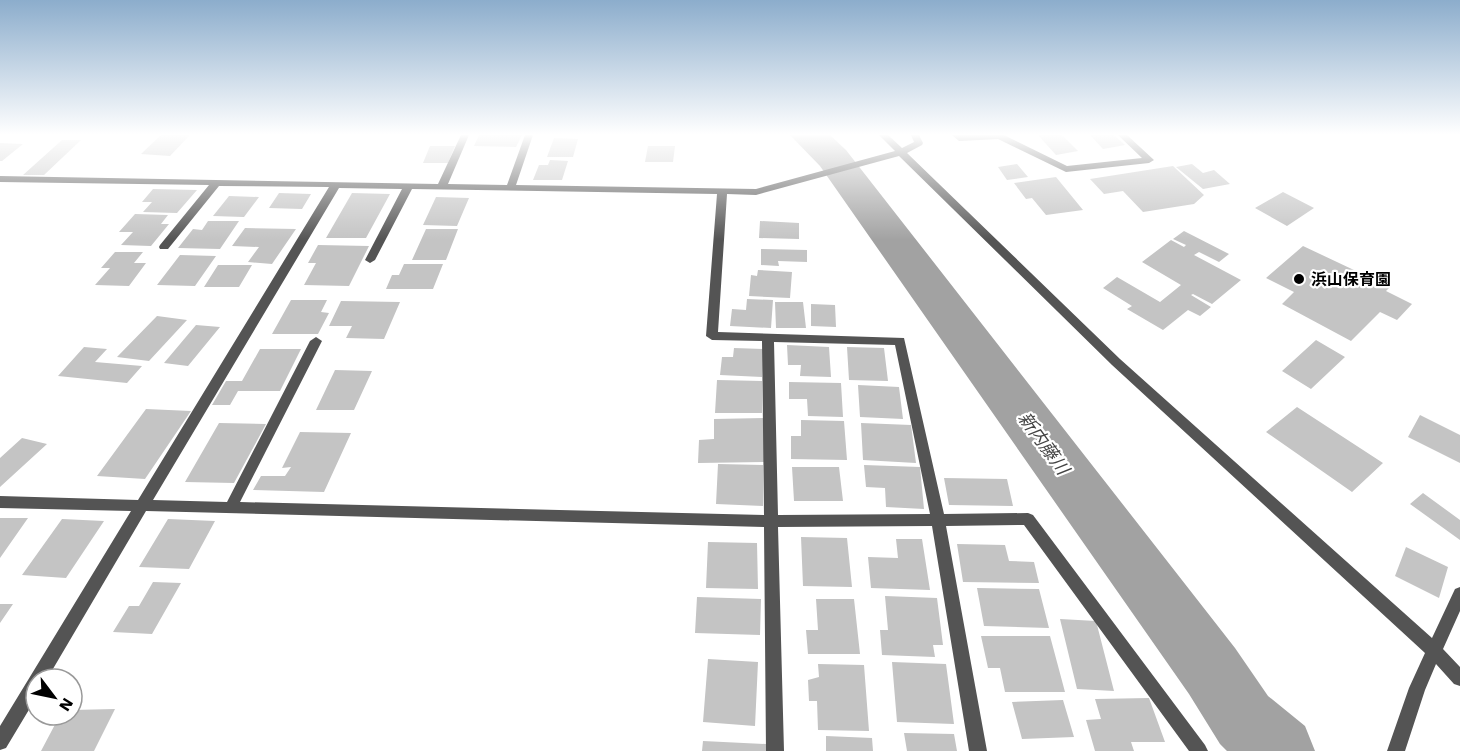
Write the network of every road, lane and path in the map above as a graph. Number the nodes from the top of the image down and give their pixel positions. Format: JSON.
{"nodes":[{"id":1,"x":449,"y":170,"type":"edge"},
{"id":2,"x":517,"y":170,"type":"edge"},
{"id":3,"x":841,"y":170,"type":"edge"},
{"id":4,"x":920,"y":170,"type":"edge"},
{"id":5,"x":0,"y":179,"type":"edge"},
{"id":6,"x":217,"y":182,"type":"junction"},
{"id":7,"x":336,"y":184,"type":"junction"},
{"id":8,"x":409,"y":185,"type":"junction"},
{"id":9,"x":442,"y":186,"type":"junction"},
{"id":10,"x":511,"y":187,"type":"junction"},
{"id":11,"x":722,"y":191,"type":"junction"},
{"id":12,"x":164,"y":247,"type":"dead end"},
{"id":13,"x":370,"y":260,"type":"dead end"},
{"id":14,"x":768,"y":337,"type":"junction"},
{"id":15,"x":316,"y":341,"type":"dead end"},
{"id":16,"x":0,"y":502,"type":"edge"},
{"id":17,"x":144,"y":504,"type":"junction"},
{"id":18,"x":231,"y":507,"type":"junction"},
{"id":19,"x":938,"y":520,"type":"junction"},
{"id":20,"x":772,"y":521,"type":"junction"},
{"id":21,"x":1460,"y":594,"type":"edge"},
{"id":22,"x":1433,"y":650,"type":"junction"},
{"id":23,"x":45,"y":667,"type":"edge"},
{"id":24,"x":1460,"y":678,"type":"edge"},
{"id":25,"x":24,"y":703,"type":"edge"},
{"id":26,"x":0,"y":742,"type":"edge"},
{"id":27,"x":775,"y":751,"type":"edge"},
{"id":28,"x":978,"y":751,"type":"edge"},
{"id":29,"x":1199,"y":751,"type":"edge"},
{"id":30,"x":1396,"y":751,"type":"edge"}],
"edges":[{"from":1,"to":9,"type":"street"},
{"from":2,"to":10,"type":"street"},
{"from":3,"to":11,"type":"street"},
{"from":4,"to":22,"type":"street"},
{"from":5,"to":6,"type":"street"},
{"from":6,"to":7,"type":"street"},
{"from":6,"to":12,"type":"street"},
{"from":7,"to":8,"type":"street"},
{"from":7,"to":17,"type":"street"},
{"from":8,"to":9,"type":"street"},
{"from":8,"to":13,"type":"street"},
{"from":9,"to":10,"type":"street"},
{"from":10,"to":11,"type":"street"},
{"from":11,"to":14,"type":"street"},
{"from":14,"to":19,"type":"street"},
{"from":14,"to":20,"type":"street"},
{"from":15,"to":18,"type":"street"},
{"from":16,"to":17,"type":"street"},
{"from":17,"to":18,"type":"street"},
{"from":17,"to":23,"type":"street"},
{"from":18,"to":20,"type":"street"},
{"from":19,"to":20,"type":"street"},
{"from":19,"to":28,"type":"street"},
{"from":19,"to":29,"type":"street"},
{"from":20,"to":27,"type":"street"},
{"from":21,"to":22,"type":"street"},
{"from":22,"to":24,"type":"street"},
{"from":22,"to":30,"type":"street"},
{"from":25,"to":26,"type":"street"}]}
